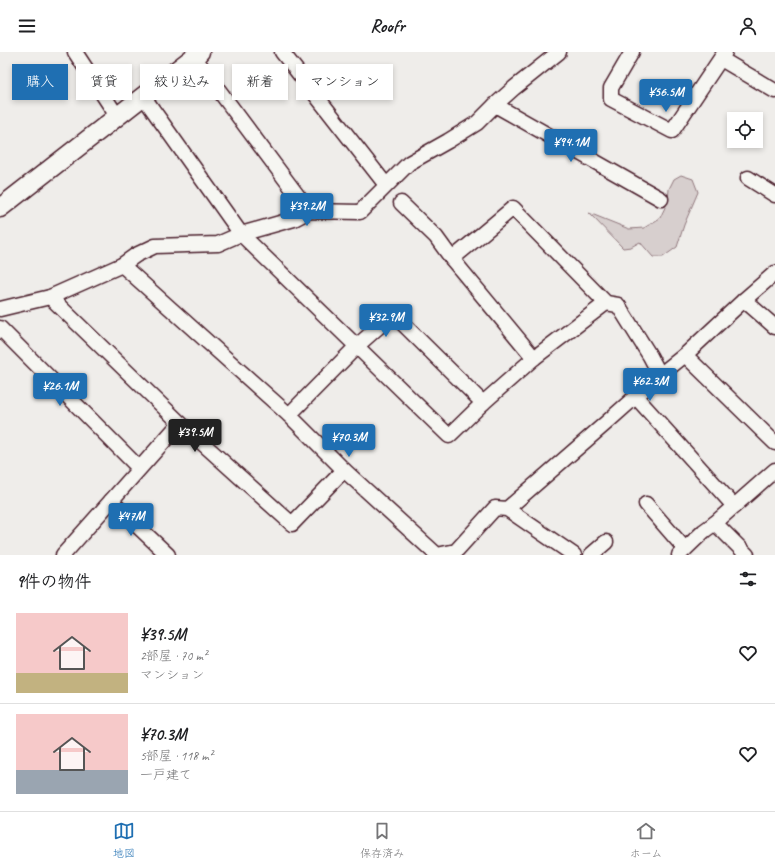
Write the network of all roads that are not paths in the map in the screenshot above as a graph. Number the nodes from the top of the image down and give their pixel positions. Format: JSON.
{"nodes":[{"id":1,"x":75,"y":52,"type":"edge"},
{"id":2,"x":282,"y":52,"type":"edge"},
{"id":3,"x":559,"y":52,"type":"edge"},
{"id":4,"x":632,"y":52,"type":"edge"},
{"id":5,"x":198,"y":53,"type":"edge"},
{"id":6,"x":723,"y":55,"type":"edge"},
{"id":7,"x":184,"y":64,"type":"edge"},
{"id":8,"x":775,"y":91,"type":"edge"},
{"id":9,"x":140,"y":98,"type":"edge"},
{"id":10,"x":146,"y":100,"type":"edge"},
{"id":11,"x":495,"y":105,"type":"junction"},
{"id":12,"x":117,"y":116,"type":"junction"},
{"id":13,"x":748,"y":178,"type":"dead end"},
{"id":14,"x":386,"y":185,"type":"junction"},
{"id":15,"x":775,"y":195,"type":"edge"},
{"id":16,"x":660,"y":199,"type":"dead end"},
{"id":17,"x":401,"y":203,"type":"dead end"},
{"id":18,"x":0,"y":208,"type":"edge"},
{"id":19,"x":309,"y":211,"type":"junction"},
{"id":20,"x":241,"y":234,"type":"junction"},
{"id":21,"x":452,"y":259,"type":"junction"},
{"id":22,"x":122,"y":265,"type":"junction"},
{"id":23,"x":775,"y":273,"type":"edge"},
{"id":24,"x":50,"y":297,"type":"junction"},
{"id":25,"x":744,"y":300,"type":"junction"},
{"id":26,"x":606,"y":303,"type":"junction"},
{"id":27,"x":0,"y":309,"type":"edge"},
{"id":28,"x":775,"y":327,"type":"edge"},
{"id":29,"x":0,"y":328,"type":"edge"},
{"id":30,"x":357,"y":346,"type":"junction"},
{"id":31,"x":685,"y":355,"type":"junction"},
{"id":32,"x":534,"y":358,"type":"junction"},
{"id":33,"x":660,"y":375,"type":"junction"},
{"id":34,"x":636,"y":397,"type":"junction"},
{"id":35,"x":483,"y":403,"type":"junction"},
{"id":36,"x":289,"y":415,"type":"junction"},
{"id":37,"x":180,"y":423,"type":"junction"},
{"id":38,"x":775,"y":443,"type":"edge"},
{"id":39,"x":139,"y":468,"type":"junction"},
{"id":40,"x":344,"y":470,"type":"junction"},
{"id":41,"x":775,"y":470,"type":"edge"},
{"id":42,"x":111,"y":500,"type":"junction"},
{"id":43,"x":646,"y":504,"type":"dead end"},
{"id":44,"x":734,"y":506,"type":"junction"},
{"id":45,"x":507,"y":509,"type":"junction"},
{"id":46,"x":715,"y":523,"type":"junction"},
{"id":47,"x":606,"y":542,"type":"dead end"},
{"id":48,"x":682,"y":552,"type":"edge"},
{"id":49,"x":63,"y":555,"type":"edge"},
{"id":50,"x":168,"y":555,"type":"edge"},
{"id":51,"x":574,"y":555,"type":"edge"},
{"id":52,"x":591,"y":555,"type":"edge"},
{"id":53,"x":747,"y":555,"type":"edge"}],
"edges":[{"from":1,"to":12,"type":"street"},
{"from":2,"to":14,"type":"street"},
{"from":3,"to":11,"type":"street"},
{"from":4,"to":6,"type":"street"},
{"from":5,"to":7,"type":"main road"},
{"from":5,"to":19,"type":"street"},
{"from":6,"to":8,"type":"street"},
{"from":9,"to":12,"type":"main road"},
{"from":10,"to":20,"type":"street"},
{"from":11,"to":14,"type":"street"},
{"from":11,"to":16,"type":"street"},
{"from":12,"to":18,"type":"main road"},
{"from":13,"to":15,"type":"street"},
{"from":14,"to":19,"type":"street"},
{"from":17,"to":21,"type":"street"},
{"from":19,"to":20,"type":"street"},
{"from":20,"to":22,"type":"street"},
{"from":20,"to":30,"type":"street"},
{"from":21,"to":26,"type":"street"},
{"from":21,"to":32,"type":"street"},
{"from":22,"to":24,"type":"street"},
{"from":22,"to":36,"type":"street"},
{"from":23,"to":25,"type":"street"},
{"from":24,"to":27,"type":"street"},
{"from":24,"to":37,"type":"street"},
{"from":25,"to":28,"type":"street"},
{"from":25,"to":31,"type":"street"},
{"from":26,"to":32,"type":"street"},
{"from":26,"to":33,"type":"street"},
{"from":29,"to":39,"type":"street"},
{"from":30,"to":35,"type":"street"},
{"from":30,"to":35,"type":"street"},
{"from":30,"to":36,"type":"street"},
{"from":31,"to":33,"type":"street"},
{"from":31,"to":38,"type":"street"},
{"from":32,"to":35,"type":"street"},
{"from":33,"to":34,"type":"street"},
{"from":34,"to":44,"type":"street"},
{"from":34,"to":45,"type":"street"},
{"from":36,"to":40,"type":"street"},
{"from":37,"to":39,"type":"street"},
{"from":37,"to":40,"type":"street"},
{"from":39,"to":42,"type":"street"},
{"from":40,"to":45,"type":"street"},
{"from":41,"to":44,"type":"street"},
{"from":42,"to":49,"type":"street"},
{"from":42,"to":50,"type":"street"},
{"from":43,"to":48,"type":"street"},
{"from":44,"to":46,"type":"street"},
{"from":45,"to":51,"type":"street"},
{"from":46,"to":48,"type":"street"},
{"from":46,"to":53,"type":"street"},
{"from":47,"to":52,"type":"street"}]}
